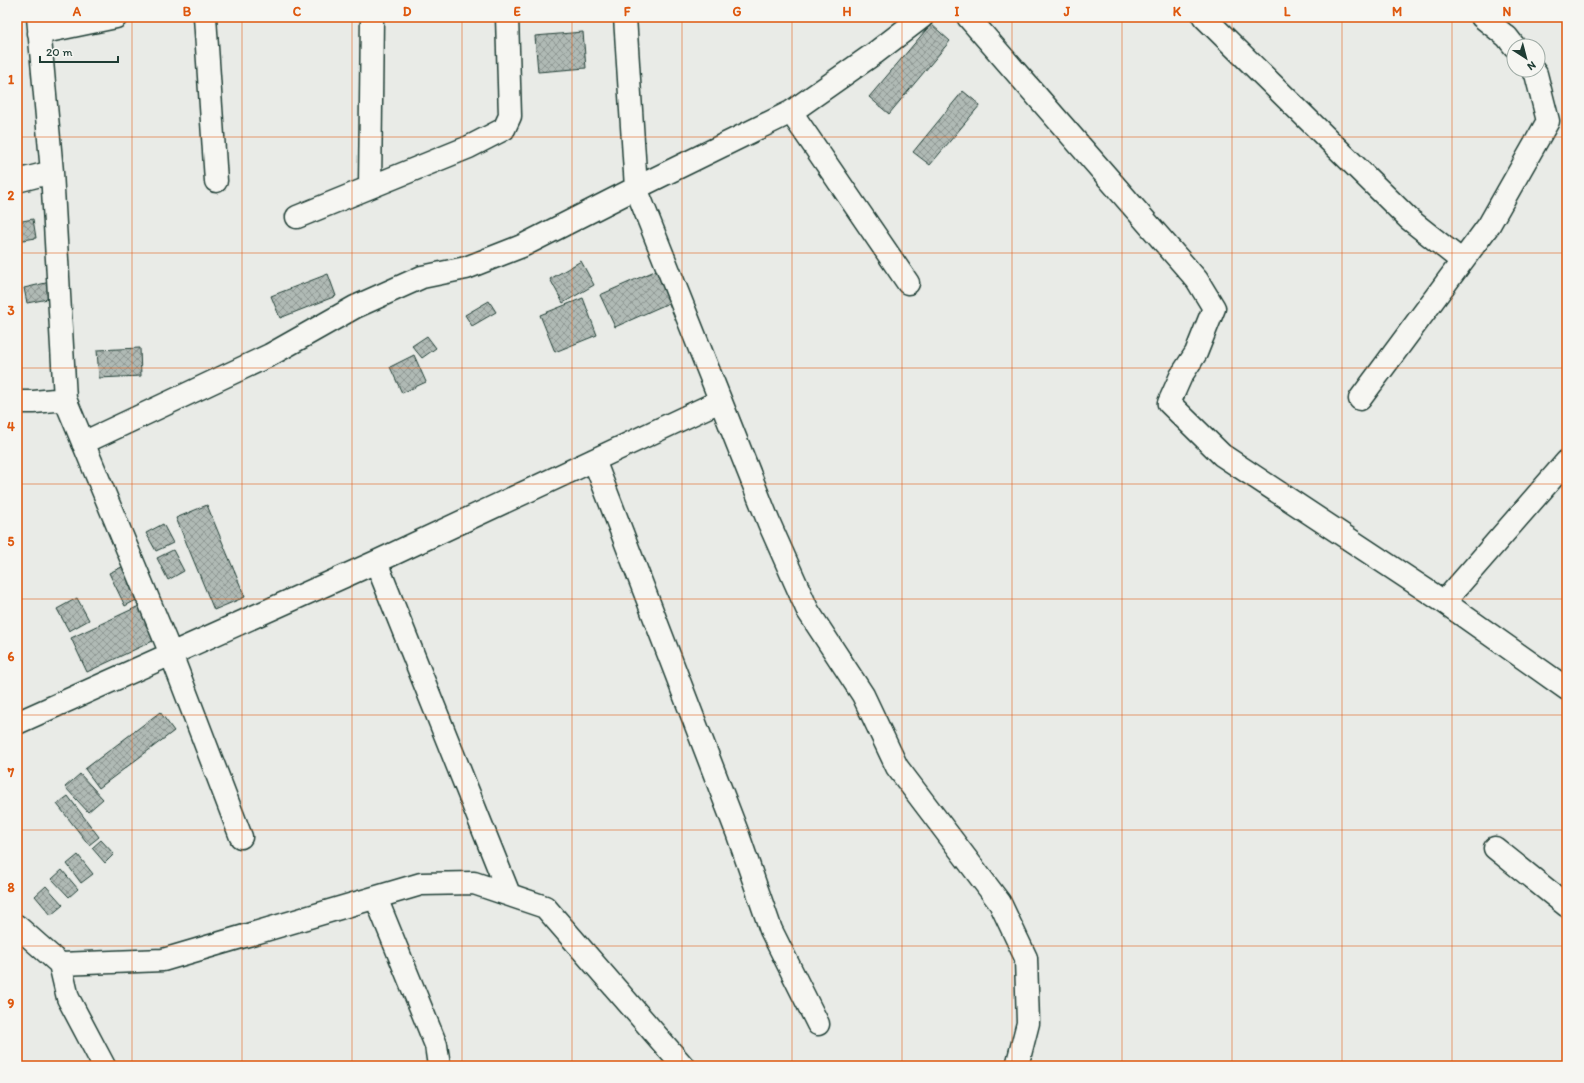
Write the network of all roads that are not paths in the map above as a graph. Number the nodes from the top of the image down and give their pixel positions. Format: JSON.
{"nodes":[{"id":1,"x":116,"y":17,"type":"edge"},
{"id":2,"x":205,"y":17,"type":"edge"},
{"id":3,"x":372,"y":17,"type":"edge"},
{"id":4,"x":506,"y":17,"type":"edge"},
{"id":5,"x":625,"y":17,"type":"edge"},
{"id":6,"x":922,"y":17,"type":"edge"},
{"id":7,"x":968,"y":17,"type":"edge"},
{"id":8,"x":1204,"y":17,"type":"edge"},
{"id":9,"x":1482,"y":17,"type":"edge"},
{"id":10,"x":39,"y":25,"type":"edge"},
{"id":11,"x":1508,"y":38,"type":"edge"},
{"id":12,"x":1537,"y":78,"type":"edge"},
{"id":13,"x":791,"y":112,"type":"junction"},
{"id":14,"x":52,"y":172,"type":"junction"},
{"id":15,"x":17,"y":181,"type":"edge"},
{"id":16,"x":216,"y":181,"type":"dead end"},
{"id":17,"x":370,"y":187,"type":"junction"},
{"id":18,"x":636,"y":188,"type":"junction"},
{"id":19,"x":297,"y":217,"type":"dead end"},
{"id":20,"x":1462,"y":261,"type":"junction"},
{"id":21,"x":908,"y":283,"type":"dead end"},
{"id":22,"x":64,"y":399,"type":"junction"},
{"id":23,"x":1360,"y":399,"type":"dead end"},
{"id":24,"x":720,"y":401,"type":"junction"},
{"id":25,"x":17,"y":402,"type":"edge"},
{"id":26,"x":83,"y":444,"type":"junction"},
{"id":27,"x":594,"y":460,"type":"junction"},
{"id":28,"x":1567,"y":461,"type":"edge"},
{"id":29,"x":376,"y":562,"type":"junction"},
{"id":30,"x":1444,"y":602,"type":"junction"},
{"id":31,"x":171,"y":654,"type":"junction"},
{"id":32,"x":1567,"y":689,"type":"edge"},
{"id":33,"x":17,"y":723,"type":"edge"},
{"id":34,"x":241,"y":837,"type":"dead end"},
{"id":35,"x":1495,"y":848,"type":"dead end"},
{"id":36,"x":509,"y":894,"type":"junction"},
{"id":37,"x":376,"y":898,"type":"junction"},
{"id":38,"x":1567,"y":906,"type":"edge"},
{"id":39,"x":17,"y":926,"type":"edge"},
{"id":40,"x":60,"y":964,"type":"junction"},
{"id":41,"x":818,"y":1024,"type":"dead end"},
{"id":42,"x":104,"y":1066,"type":"edge"},
{"id":43,"x":439,"y":1066,"type":"edge"},
{"id":44,"x":683,"y":1066,"type":"edge"},
{"id":45,"x":1017,"y":1066,"type":"edge"}],
"edges":[{"from":1,"to":10,"type":"street"},
{"from":2,"to":16,"type":"street"},
{"from":3,"to":17,"type":"street"},
{"from":4,"to":17,"type":"street"},
{"from":5,"to":18,"type":"street"},
{"from":6,"to":13,"type":"street"},
{"from":7,"to":30,"type":"street"},
{"from":8,"to":20,"type":"street"},
{"from":9,"to":11,"type":"street"},
{"from":10,"to":14,"type":"street"},
{"from":12,"to":20,"type":"street"},
{"from":13,"to":18,"type":"street"},
{"from":13,"to":21,"type":"street"},
{"from":14,"to":15,"type":"street"},
{"from":14,"to":22,"type":"street"},
{"from":17,"to":19,"type":"street"},
{"from":18,"to":24,"type":"street"},
{"from":18,"to":26,"type":"street"},
{"from":20,"to":23,"type":"street"},
{"from":22,"to":25,"type":"street"},
{"from":22,"to":26,"type":"street"},
{"from":24,"to":27,"type":"street"},
{"from":24,"to":45,"type":"street"},
{"from":26,"to":31,"type":"street"},
{"from":27,"to":29,"type":"street"},
{"from":27,"to":41,"type":"street"},
{"from":28,"to":30,"type":"street"},
{"from":29,"to":31,"type":"street"},
{"from":29,"to":36,"type":"street"},
{"from":30,"to":32,"type":"street"},
{"from":31,"to":33,"type":"street"},
{"from":31,"to":34,"type":"street"},
{"from":35,"to":38,"type":"street"},
{"from":36,"to":37,"type":"street"},
{"from":36,"to":44,"type":"street"},
{"from":37,"to":40,"type":"street"},
{"from":37,"to":43,"type":"street"},
{"from":39,"to":40,"type":"street"},
{"from":40,"to":42,"type":"street"}]}
